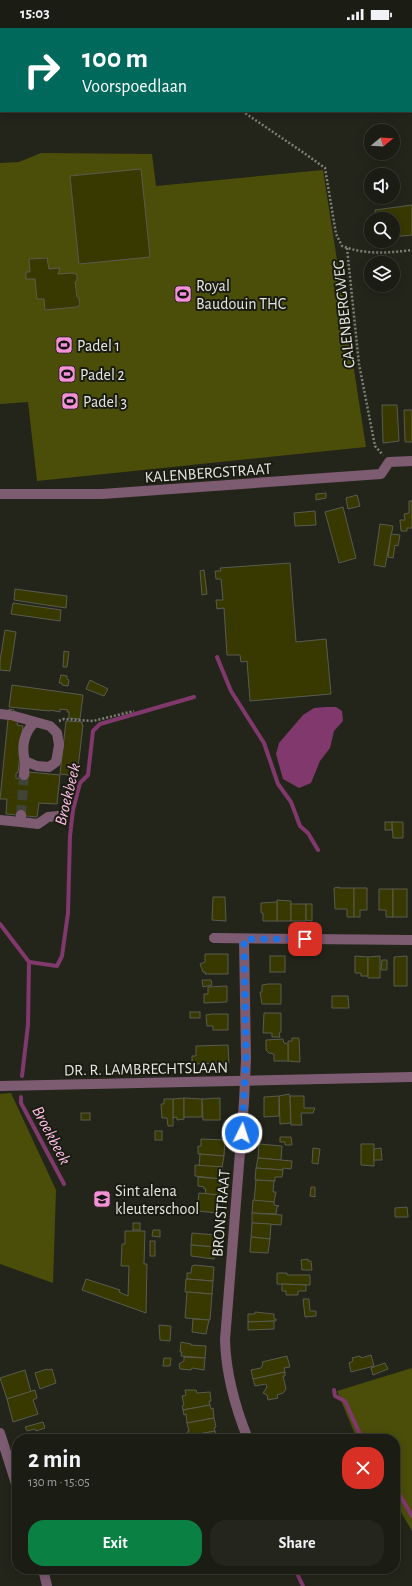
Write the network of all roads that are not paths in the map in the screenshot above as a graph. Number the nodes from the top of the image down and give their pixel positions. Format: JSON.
{"nodes":[{"id":1,"x":412,"y":461,"type":"edge"},
{"id":2,"x":0,"y":494,"type":"edge"},
{"id":3,"x":7,"y":715,"type":"edge"},
{"id":4,"x":35,"y":722,"type":"junction"},
{"id":5,"x":25,"y":762,"type":"junction"},
{"id":6,"x":24,"y":775,"type":"tunnel mouth"},
{"id":7,"x":58,"y":816,"type":"dead end"},
{"id":8,"x":0,"y":820,"type":"edge"},
{"id":9,"x":214,"y":938,"type":"dead end"},
{"id":10,"x":244,"y":939,"type":"junction"},
{"id":11,"x":412,"y":940,"type":"edge"},
{"id":12,"x":412,"y":1077,"type":"edge"},
{"id":13,"x":245,"y":1081,"type":"junction"},
{"id":14,"x":0,"y":1086,"type":"edge"},
{"id":15,"x":0,"y":1433,"type":"edge"},
{"id":16,"x":246,"y":1434,"type":"edge"},
{"id":17,"x":12,"y":1471,"type":"edge"},
{"id":18,"x":44,"y":1574,"type":"edge"},
{"id":19,"x":47,"y":1586,"type":"edge"}],
"edges":[{"from":1,"to":2,"type":"street","name":"KALENBERGSTRAAT"},
{"from":3,"to":4,"type":"street"},
{"from":4,"to":5,"type":"street"},
{"from":4,"to":5,"type":"street"},
{"from":5,"to":6,"type":"street"},
{"from":7,"to":8,"type":"street"},
{"from":9,"to":10,"type":"street"},
{"from":10,"to":11,"type":"street"},
{"from":10,"to":13,"type":"street","name":"BRONSTRAAT"},
{"from":12,"to":13,"type":"street","name":"DR. R. LAMBRECHTSLAAN"},
{"from":13,"to":14,"type":"street","name":"DR. R. LAMBRECHTSLAAN"},
{"from":13,"to":16,"type":"street","name":"BRONSTRAAT"},
{"from":15,"to":17,"type":"street"},
{"from":18,"to":19,"type":"street"}]}
